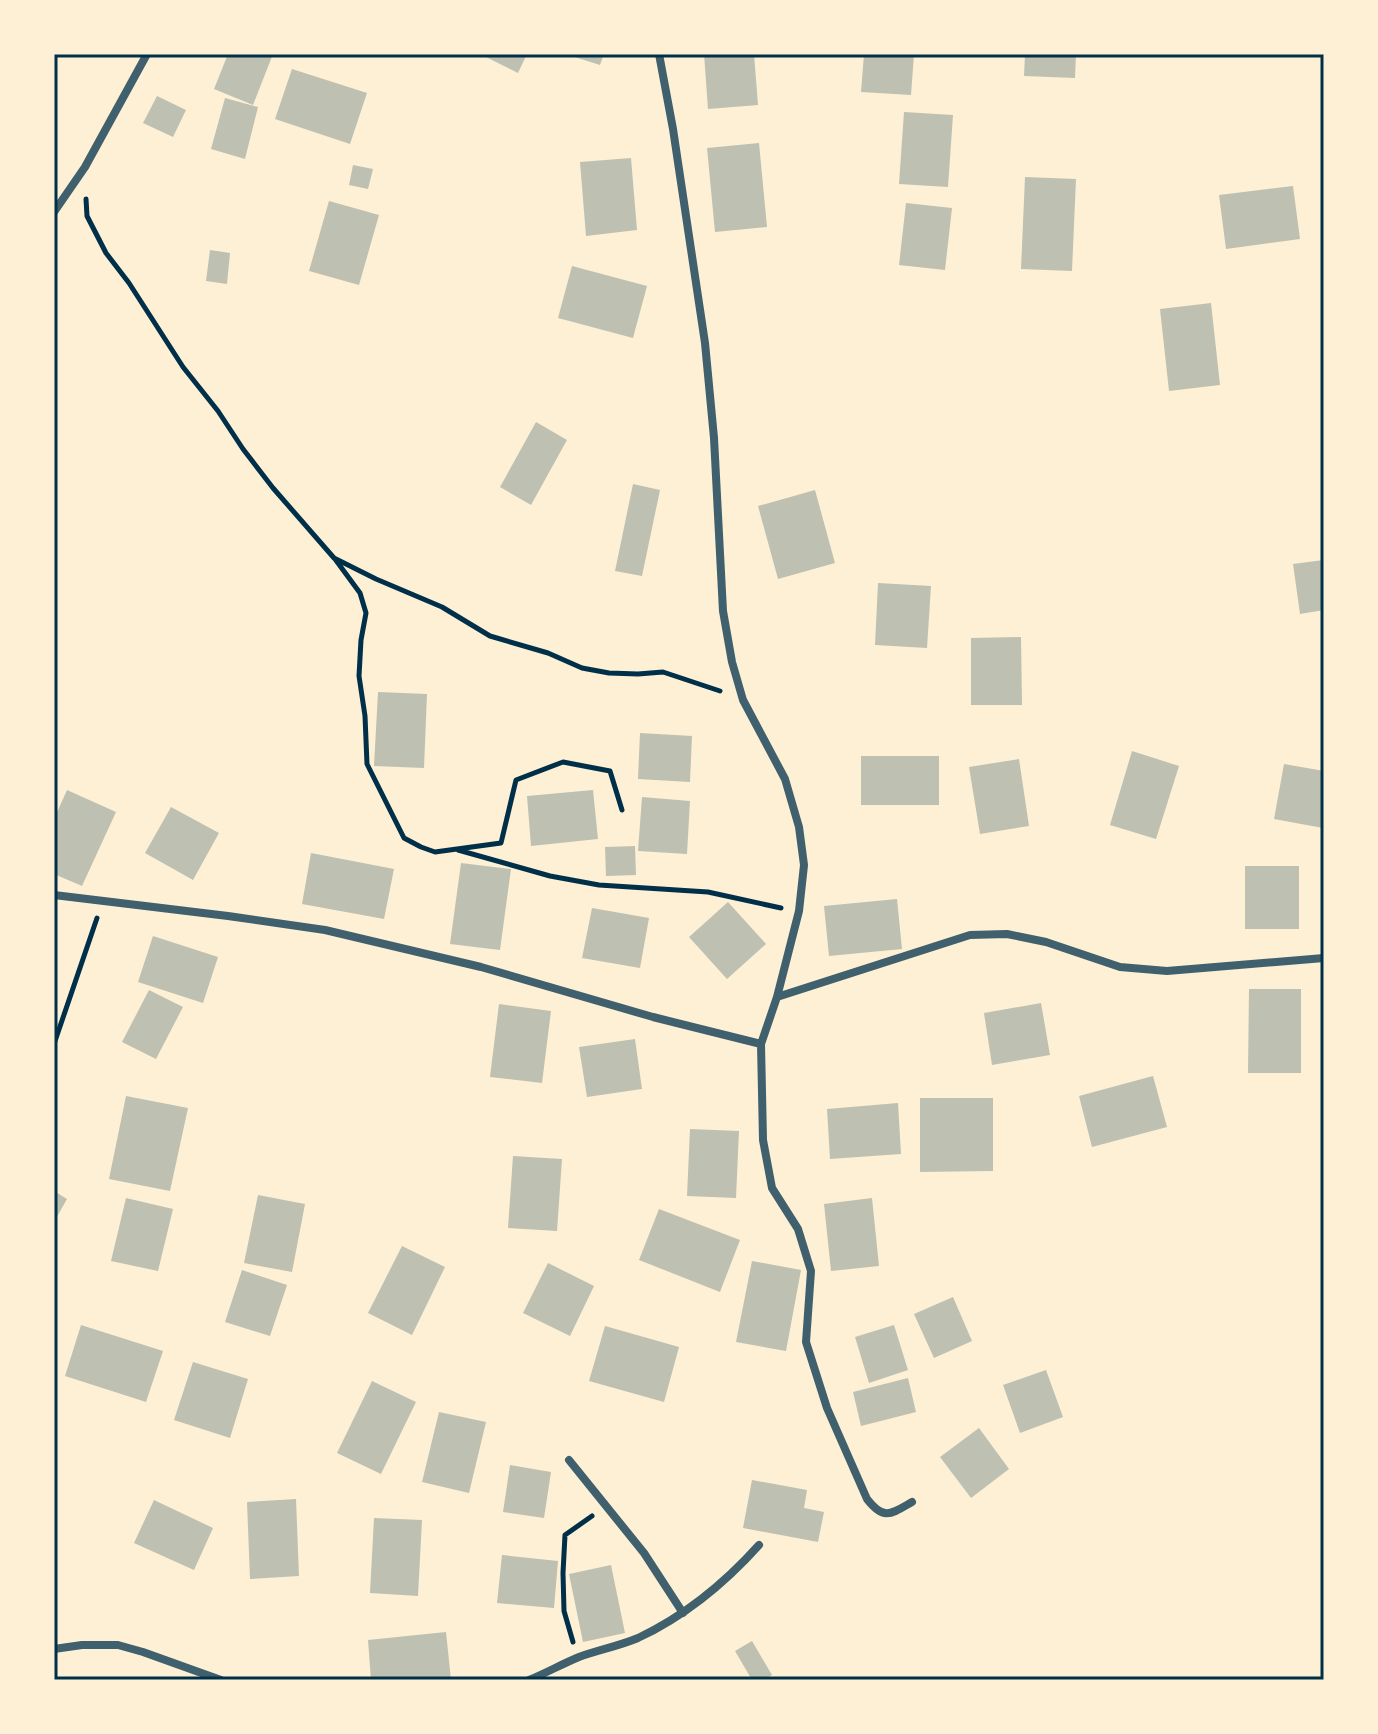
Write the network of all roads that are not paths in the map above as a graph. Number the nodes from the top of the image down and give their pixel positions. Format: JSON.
{"nodes":[{"id":1,"x":147,"y":54,"type":"edge"},
{"id":2,"x":659,"y":54,"type":"edge"},
{"id":3,"x":54,"y":212,"type":"edge"},
{"id":4,"x":54,"y":895,"type":"edge"},
{"id":5,"x":1324,"y":958,"type":"edge"},
{"id":6,"x":777,"y":997,"type":"junction"},
{"id":7,"x":761,"y":1044,"type":"junction"},
{"id":8,"x":569,"y":1460,"type":"dead end"},
{"id":9,"x":912,"y":1502,"type":"dead end"},
{"id":10,"x":759,"y":1545,"type":"dead end"},
{"id":11,"x":683,"y":1613,"type":"junction"},
{"id":12,"x":54,"y":1649,"type":"edge"},
{"id":13,"x":221,"y":1680,"type":"edge"},
{"id":14,"x":529,"y":1680,"type":"edge"}],
"edges":[{"from":1,"to":3,"type":"street"},
{"from":2,"to":6,"type":"street"},
{"from":4,"to":7,"type":"street"},
{"from":5,"to":6,"type":"street"},
{"from":6,"to":7,"type":"street"},
{"from":7,"to":9,"type":"street"},
{"from":8,"to":11,"type":"street"},
{"from":10,"to":11,"type":"street"},
{"from":11,"to":14,"type":"street"},
{"from":12,"to":13,"type":"street"}]}
